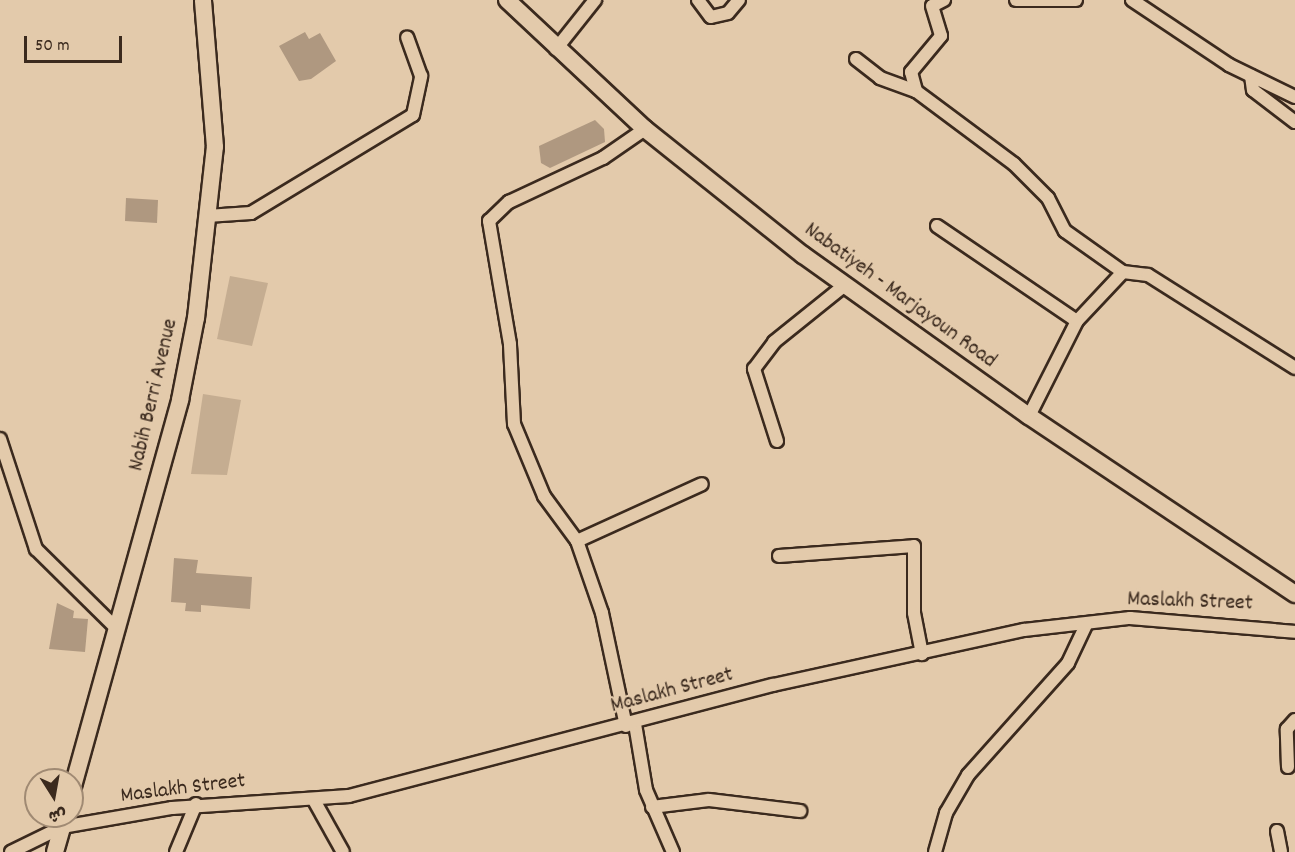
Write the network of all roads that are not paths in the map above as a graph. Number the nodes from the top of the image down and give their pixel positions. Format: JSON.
{"nodes":[{"id":1,"x":203,"y":0,"type":"edge"},
{"id":2,"x":507,"y":0,"type":"edge"},
{"id":3,"x":595,"y":0,"type":"edge"},
{"id":4,"x":698,"y":0,"type":"edge"},
{"id":5,"x":739,"y":0,"type":"edge"},
{"id":6,"x":944,"y":0,"type":"edge"},
{"id":7,"x":1016,"y":0,"type":"edge"},
{"id":8,"x":1076,"y":0,"type":"edge"},
{"id":9,"x":1132,"y":0,"type":"edge"},
{"id":10,"x":408,"y":36,"type":"dead end"},
{"id":11,"x":556,"y":49,"type":"junction"},
{"id":12,"x":856,"y":59,"type":"dead end"},
{"id":13,"x":1251,"y":76,"type":"junction"},
{"id":14,"x":916,"y":91,"type":"junction"},
{"id":15,"x":1295,"y":97,"type":"edge"},
{"id":16,"x":1295,"y":122,"type":"edge"},
{"id":17,"x":645,"y":129,"type":"junction"},
{"id":18,"x":207,"y":216,"type":"junction"},
{"id":19,"x":937,"y":226,"type":"dead end"},
{"id":20,"x":1123,"y":272,"type":"junction"},
{"id":21,"x":845,"y":285,"type":"junction"},
{"id":22,"x":1077,"y":321,"type":"junction"},
{"id":23,"x":1295,"y":368,"type":"edge"},
{"id":24,"x":1029,"y":416,"type":"junction"},
{"id":25,"x":0,"y":439,"type":"edge"},
{"id":26,"x":777,"y":441,"type":"dead end"},
{"id":27,"x":702,"y":484,"type":"dead end"},
{"id":28,"x":576,"y":541,"type":"junction"},
{"id":29,"x":779,"y":556,"type":"dead end"},
{"id":30,"x":1295,"y":594,"type":"edge"},
{"id":31,"x":1086,"y":625,"type":"junction"},
{"id":32,"x":117,"y":629,"type":"junction"},
{"id":33,"x":1295,"y":632,"type":"edge"},
{"id":34,"x":922,"y":654,"type":"junction"},
{"id":35,"x":1295,"y":720,"type":"edge"},
{"id":36,"x":630,"y":725,"type":"junction"},
{"id":37,"x":1288,"y":767,"type":"dead end"},
{"id":38,"x":78,"y":768,"type":"edge"},
{"id":39,"x":315,"y":802,"type":"junction"},
{"id":40,"x":196,"y":804,"type":"junction"},
{"id":41,"x":652,"y":807,"type":"junction"},
{"id":42,"x":800,"y":811,"type":"dead end"},
{"id":43,"x":84,"y":819,"type":"edge"},
{"id":44,"x":53,"y":828,"type":"edge"},
{"id":45,"x":62,"y":828,"type":"edge"},
{"id":46,"x":1277,"y":831,"type":"dead end"},
{"id":47,"x":11,"y":852,"type":"edge"},
{"id":48,"x":55,"y":852,"type":"edge"},
{"id":49,"x":176,"y":852,"type":"edge"},
{"id":50,"x":343,"y":852,"type":"edge"},
{"id":51,"x":673,"y":852,"type":"edge"},
{"id":52,"x":934,"y":852,"type":"edge"},
{"id":53,"x":1281,"y":852,"type":"edge"}],
"edges":[{"from":1,"to":18,"type":"main road","name":"Nabih Berri Avenue"},
{"from":2,"to":11,"type":"main road","name":"Nabatiyeh - Marjayoun Road"},
{"from":3,"to":11,"type":"street"},
{"from":4,"to":5,"type":"street"},
{"from":6,"to":14,"type":"street"},
{"from":7,"to":8,"type":"street"},
{"from":9,"to":13,"type":"street"},
{"from":10,"to":18,"type":"street"},
{"from":11,"to":17,"type":"main road","name":"Nabatiyeh - Marjayoun Road"},
{"from":12,"to":14,"type":"street"},
{"from":13,"to":15,"type":"street"},
{"from":13,"to":16,"type":"street"},
{"from":14,"to":20,"type":"street"},
{"from":17,"to":21,"type":"main road","name":"Nabatiyeh - Marjayoun Road"},
{"from":17,"to":28,"type":"street"},
{"from":18,"to":32,"type":"main road","name":"Nabih Berri Avenue"},
{"from":19,"to":22,"type":"street"},
{"from":20,"to":22,"type":"street"},
{"from":20,"to":23,"type":"street"},
{"from":21,"to":24,"type":"main road","name":"Nabatiyeh - Marjayoun Road"},
{"from":21,"to":26,"type":"street"},
{"from":22,"to":24,"type":"street"},
{"from":24,"to":30,"type":"main road","name":"Nabatiyeh - Marjayoun Road"},
{"from":25,"to":32,"type":"street"},
{"from":27,"to":28,"type":"street"},
{"from":28,"to":36,"type":"street"},
{"from":29,"to":34,"type":"street"},
{"from":31,"to":33,"type":"street","name":"Maslakh Street"},
{"from":31,"to":34,"type":"street","name":"Maslakh Street"},
{"from":31,"to":52,"type":"street"},
{"from":32,"to":38,"type":"main road","name":"Nabih Berri Avenue"},
{"from":34,"to":36,"type":"street","name":"Maslakh Street"},
{"from":35,"to":37,"type":"street"},
{"from":36,"to":39,"type":"street","name":"Maslakh Street"},
{"from":36,"to":41,"type":"street"},
{"from":39,"to":40,"type":"street","name":"Maslakh Street"},
{"from":39,"to":50,"type":"street"},
{"from":40,"to":43,"type":"street","name":"Maslakh Street"},
{"from":40,"to":49,"type":"street"},
{"from":41,"to":42,"type":"street"},
{"from":41,"to":51,"type":"street"},
{"from":44,"to":47,"type":"street","name":"Maslakh Street"},
{"from":45,"to":48,"type":"main road"},
{"from":46,"to":53,"type":"street"}]}
